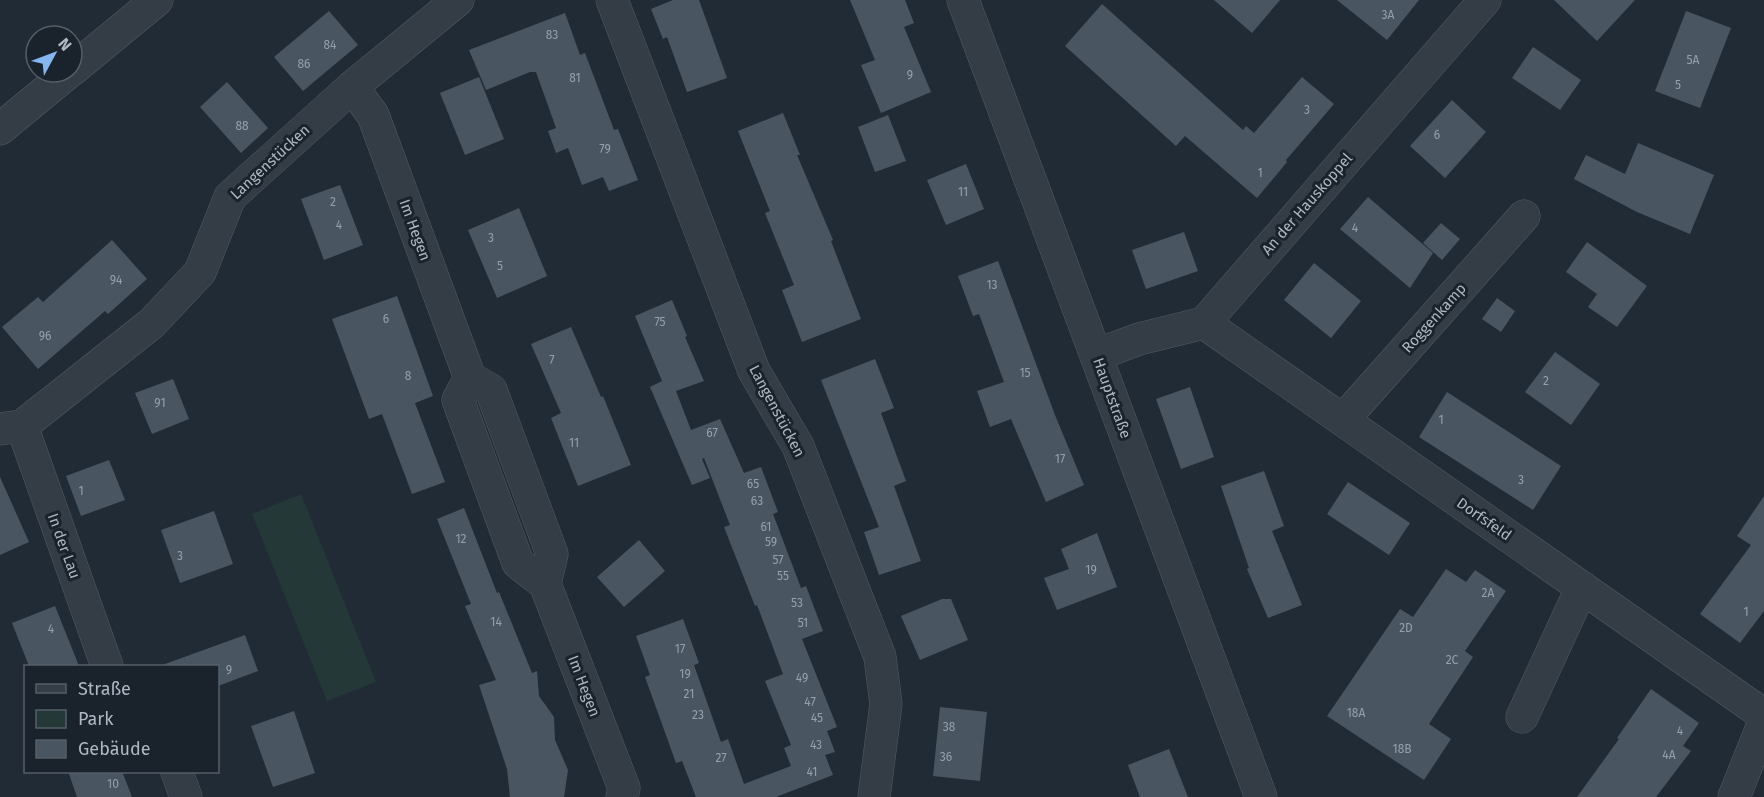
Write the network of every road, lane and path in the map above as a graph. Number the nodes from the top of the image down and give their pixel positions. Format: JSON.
{"nodes":[{"id":1,"x":157,"y":0,"type":"edge"},
{"id":2,"x":458,"y":0,"type":"edge"},
{"id":3,"x":612,"y":0,"type":"edge"},
{"id":4,"x":963,"y":0,"type":"edge"},
{"id":5,"x":1485,"y":0,"type":"edge"},
{"id":6,"x":84,"y":60,"type":"edge"},
{"id":7,"x":55,"y":84,"type":"edge"},
{"id":8,"x":352,"y":87,"type":"junction"},
{"id":9,"x":0,"y":129,"type":"edge"},
{"id":10,"x":1524,"y":216,"type":"dead end"},
{"id":11,"x":1204,"y":323,"type":"junction"},
{"id":12,"x":1096,"y":355,"type":"junction"},
{"id":13,"x":1343,"y":420,"type":"junction"},
{"id":14,"x":11,"y":428,"type":"edge"},
{"id":15,"x":1582,"y":587,"type":"junction"},
{"id":16,"x":107,"y":665,"type":"edge"},
{"id":17,"x":1764,"y":715,"type":"edge"},
{"id":18,"x":1522,"y":717,"type":"dead end"},
{"id":19,"x":1764,"y":722,"type":"edge"},
{"id":20,"x":178,"y":773,"type":"edge"},
{"id":21,"x":624,"y":794,"type":"edge"},
{"id":22,"x":186,"y":797,"type":"edge"},
{"id":23,"x":874,"y":797,"type":"edge"},
{"id":24,"x":1261,"y":797,"type":"edge"},
{"id":25,"x":1734,"y":797,"type":"edge"}],
"edges":[{"from":1,"to":6,"type":"street"},
{"from":2,"to":8,"type":"street","name":"Langenstücken"},
{"from":3,"to":23,"type":"street","name":"Langenstücken"},
{"from":4,"to":12,"type":"street","name":"Hauptstraße"},
{"from":5,"to":11,"type":"street","name":"An der Hauskoppel"},
{"from":7,"to":9,"type":"street"},
{"from":8,"to":14,"type":"street","name":"Langenstücken"},
{"from":8,"to":21,"type":"street","name":"Im Hegen"},
{"from":10,"to":13,"type":"street","name":"Roggenkamp"},
{"from":11,"to":12,"type":"street"},
{"from":11,"to":13,"type":"street","name":"Dorfsfeld"},
{"from":12,"to":24,"type":"street","name":"Hauptstraße"},
{"from":13,"to":15,"type":"street","name":"Dorfsfeld"},
{"from":14,"to":16,"type":"street","name":"In der Lau"},
{"from":15,"to":17,"type":"street","name":"Dorfsfeld"},
{"from":15,"to":18,"type":"street"},
{"from":19,"to":25,"type":"street"},
{"from":20,"to":22,"type":"street"}]}
